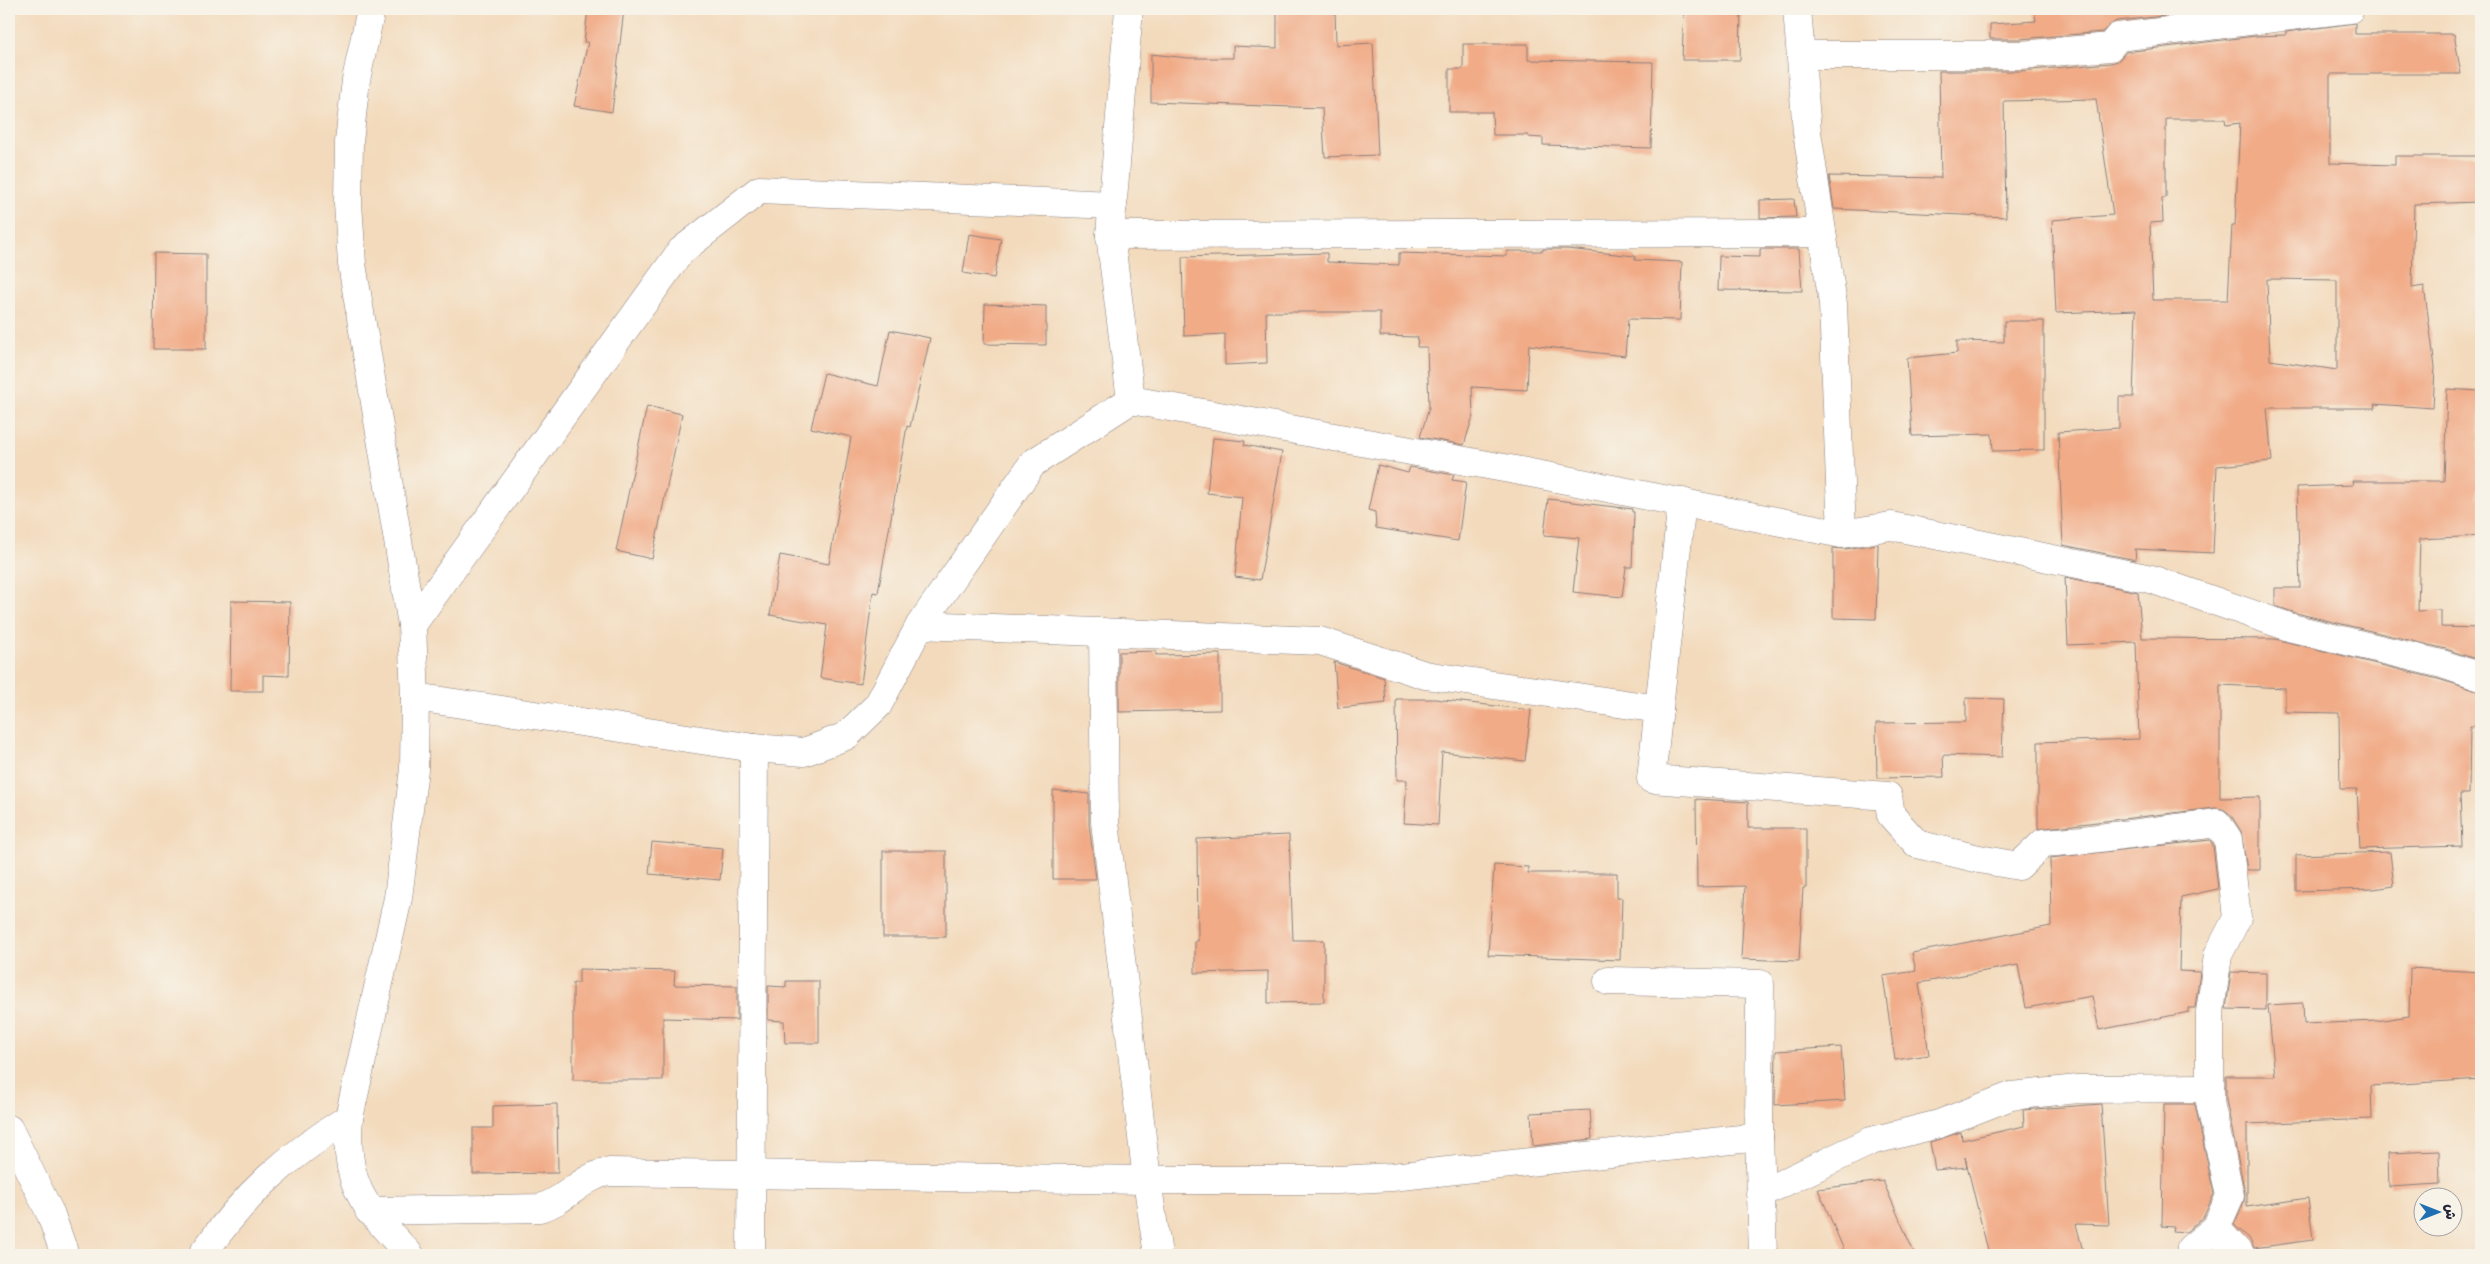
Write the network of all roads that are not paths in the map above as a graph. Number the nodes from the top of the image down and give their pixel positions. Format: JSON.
{"nodes":[{"id":1,"x":371,"y":9,"type":"edge"},
{"id":2,"x":1129,"y":9,"type":"edge"},
{"id":3,"x":1798,"y":9,"type":"edge"},
{"id":4,"x":2350,"y":9,"type":"edge"},
{"id":5,"x":1801,"y":55,"type":"junction"},
{"id":6,"x":1113,"y":205,"type":"junction"},
{"id":7,"x":1822,"y":234,"type":"junction"},
{"id":8,"x":1110,"y":236,"type":"junction"},
{"id":9,"x":1131,"y":400,"type":"junction"},
{"id":10,"x":1682,"y":502,"type":"junction"},
{"id":11,"x":1842,"y":534,"type":"junction"},
{"id":12,"x":412,"y":625,"type":"junction"},
{"id":13,"x":920,"y":625,"type":"junction"},
{"id":14,"x":1103,"y":632,"type":"junction"},
{"id":15,"x":2481,"y":677,"type":"edge"},
{"id":16,"x":415,"y":697,"type":"junction"},
{"id":17,"x":1659,"y":709,"type":"junction"},
{"id":18,"x":754,"y":748,"type":"junction"},
{"id":19,"x":1608,"y":981,"type":"dead end"},
{"id":20,"x":2210,"y":1088,"type":"junction"},
{"id":21,"x":349,"y":1118,"type":"junction"},
{"id":22,"x":9,"y":1129,"type":"edge"},
{"id":23,"x":1759,"y":1137,"type":"junction"},
{"id":24,"x":752,"y":1174,"type":"junction"},
{"id":25,"x":1147,"y":1180,"type":"junction"},
{"id":26,"x":1760,"y":1194,"type":"junction"},
{"id":27,"x":369,"y":1211,"type":"junction"},
{"id":28,"x":2216,"y":1228,"type":"junction"},
{"id":29,"x":65,"y":1255,"type":"edge"},
{"id":30,"x":202,"y":1255,"type":"edge"},
{"id":31,"x":410,"y":1255,"type":"edge"},
{"id":32,"x":751,"y":1255,"type":"edge"},
{"id":33,"x":1158,"y":1255,"type":"edge"},
{"id":34,"x":1763,"y":1255,"type":"edge"},
{"id":35,"x":2192,"y":1255,"type":"edge"},
{"id":36,"x":2241,"y":1255,"type":"edge"}],
"edges":[{"from":1,"to":12,"type":"street"},
{"from":2,"to":6,"type":"street"},
{"from":3,"to":5,"type":"street"},
{"from":4,"to":5,"type":"street"},
{"from":5,"to":7,"type":"street"},
{"from":6,"to":8,"type":"street"},
{"from":6,"to":12,"type":"street"},
{"from":7,"to":8,"type":"street"},
{"from":7,"to":11,"type":"street"},
{"from":8,"to":9,"type":"street"},
{"from":9,"to":10,"type":"street"},
{"from":9,"to":13,"type":"street"},
{"from":10,"to":11,"type":"street"},
{"from":10,"to":17,"type":"street"},
{"from":11,"to":15,"type":"street"},
{"from":12,"to":16,"type":"street"},
{"from":13,"to":14,"type":"street"},
{"from":13,"to":18,"type":"street"},
{"from":14,"to":17,"type":"street"},
{"from":14,"to":25,"type":"street"},
{"from":16,"to":18,"type":"street"},
{"from":16,"to":21,"type":"street"},
{"from":17,"to":20,"type":"street"},
{"from":18,"to":24,"type":"street"},
{"from":19,"to":23,"type":"street"},
{"from":20,"to":26,"type":"street"},
{"from":20,"to":28,"type":"street"},
{"from":21,"to":27,"type":"street"},
{"from":21,"to":30,"type":"street"},
{"from":22,"to":29,"type":"street"},
{"from":23,"to":25,"type":"street"},
{"from":23,"to":26,"type":"street"},
{"from":24,"to":25,"type":"street"},
{"from":24,"to":27,"type":"street"},
{"from":24,"to":32,"type":"street"},
{"from":25,"to":33,"type":"street"},
{"from":26,"to":34,"type":"street"},
{"from":27,"to":31,"type":"street"},
{"from":28,"to":35,"type":"street"},
{"from":28,"to":36,"type":"street"}]}
